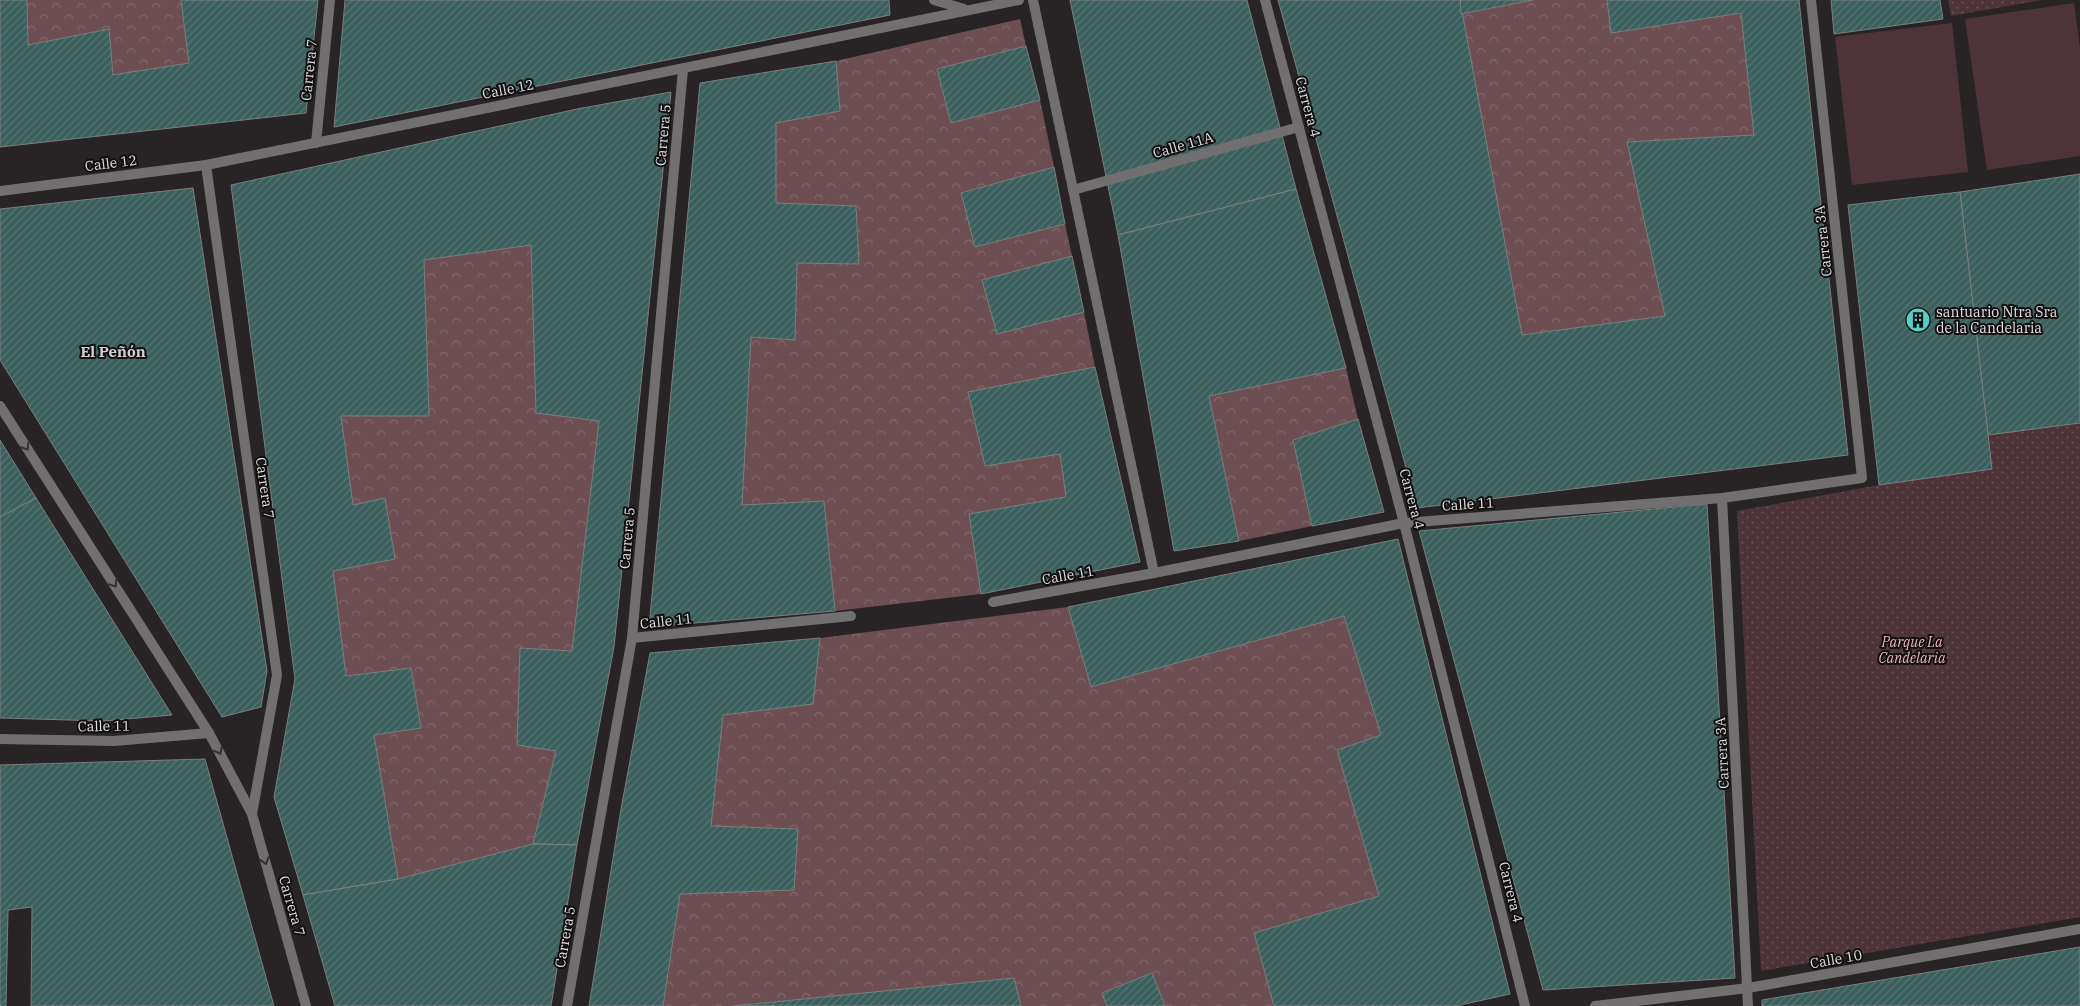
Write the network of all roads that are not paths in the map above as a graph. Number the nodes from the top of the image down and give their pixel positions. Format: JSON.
{"nodes":[{"id":1,"x":330,"y":0,"type":"edge"},
{"id":2,"x":934,"y":0,"type":"edge"},
{"id":3,"x":1019,"y":0,"type":"edge"},
{"id":4,"x":1033,"y":0,"type":"edge"},
{"id":5,"x":1265,"y":0,"type":"edge"},
{"id":6,"x":1811,"y":0,"type":"edge"},
{"id":7,"x":966,"y":10,"type":"junction"},
{"id":8,"x":683,"y":69,"type":"junction"},
{"id":9,"x":1299,"y":127,"type":"junction"},
{"id":10,"x":316,"y":143,"type":"junction"},
{"id":11,"x":206,"y":165,"type":"junction"},
{"id":12,"x":1073,"y":190,"type":"junction"},
{"id":13,"x":0,"y":191,"type":"edge"},
{"id":14,"x":0,"y":406,"type":"edge"},
{"id":15,"x":1862,"y":478,"type":"joint"},
{"id":16,"x":1722,"y":498,"type":"junction"},
{"id":17,"x":1404,"y":523,"type":"junction"},
{"id":18,"x":1154,"y":574,"type":"junction"},
{"id":19,"x":993,"y":602,"type":"dead end"},
{"id":20,"x":851,"y":616,"type":"dead end"},
{"id":21,"x":632,"y":638,"type":"junction"},
{"id":22,"x":209,"y":734,"type":"junction"},
{"id":23,"x":0,"y":740,"type":"edge"},
{"id":24,"x":252,"y":814,"type":"junction"},
{"id":25,"x":2080,"y":930,"type":"edge"},
{"id":26,"x":1748,"y":988,"type":"junction"},
{"id":27,"x":306,"y":1006,"type":"edge"},
{"id":28,"x":567,"y":1006,"type":"edge"},
{"id":29,"x":1525,"y":1006,"type":"edge"},
{"id":30,"x":1595,"y":1006,"type":"edge"},
{"id":31,"x":1748,"y":1006,"type":"edge"}],
"edges":[{"from":1,"to":10,"type":"street","name":"Carrera 7"},
{"from":2,"to":7,"type":"street"},
{"from":3,"to":7,"type":"street","name":"Calle 12"},
{"from":4,"to":12,"type":"street"},
{"from":5,"to":9,"type":"street","name":"Carrera 4"},
{"from":6,"to":15,"type":"street","name":"Carrera 3A"},
{"from":7,"to":8,"type":"street","name":"Calle 12"},
{"from":8,"to":10,"type":"street","name":"Calle 12"},
{"from":8,"to":21,"type":"street","name":"Carrera 5"},
{"from":9,"to":12,"type":"street","name":"Calle 11A"},
{"from":9,"to":17,"type":"street","name":"Carrera 4"},
{"from":10,"to":11,"type":"street","name":"Calle 12"},
{"from":11,"to":13,"type":"street","name":"Calle 12"},
{"from":11,"to":24,"type":"street","name":"Carrera 7"},
{"from":12,"to":18,"type":"street"},
{"from":14,"to":22,"type":"street","name":"Carrera 7","one_way":true},
{"from":15,"to":16,"type":"street","name":"Calle 11"},
{"from":16,"to":17,"type":"street","name":"Calle 11"},
{"from":16,"to":26,"type":"street","name":"Carrera 3A"},
{"from":17,"to":18,"type":"street","name":"Calle 11"},
{"from":17,"to":29,"type":"street","name":"Carrera 4"},
{"from":18,"to":19,"type":"street","name":"Calle 11"},
{"from":20,"to":21,"type":"street","name":"Calle 11"},
{"from":21,"to":28,"type":"street","name":"Carrera 5"},
{"from":22,"to":23,"type":"street","name":"Calle 11"},
{"from":22,"to":24,"type":"street","name":"Carrera 7","one_way":true},
{"from":24,"to":27,"type":"street","name":"Carrera 7","one_way":true},
{"from":25,"to":26,"type":"street","name":"Calle 10"},
{"from":26,"to":30,"type":"street","name":"Calle 10"},
{"from":26,"to":31,"type":"street","name":"Carrera 3A"}]}
